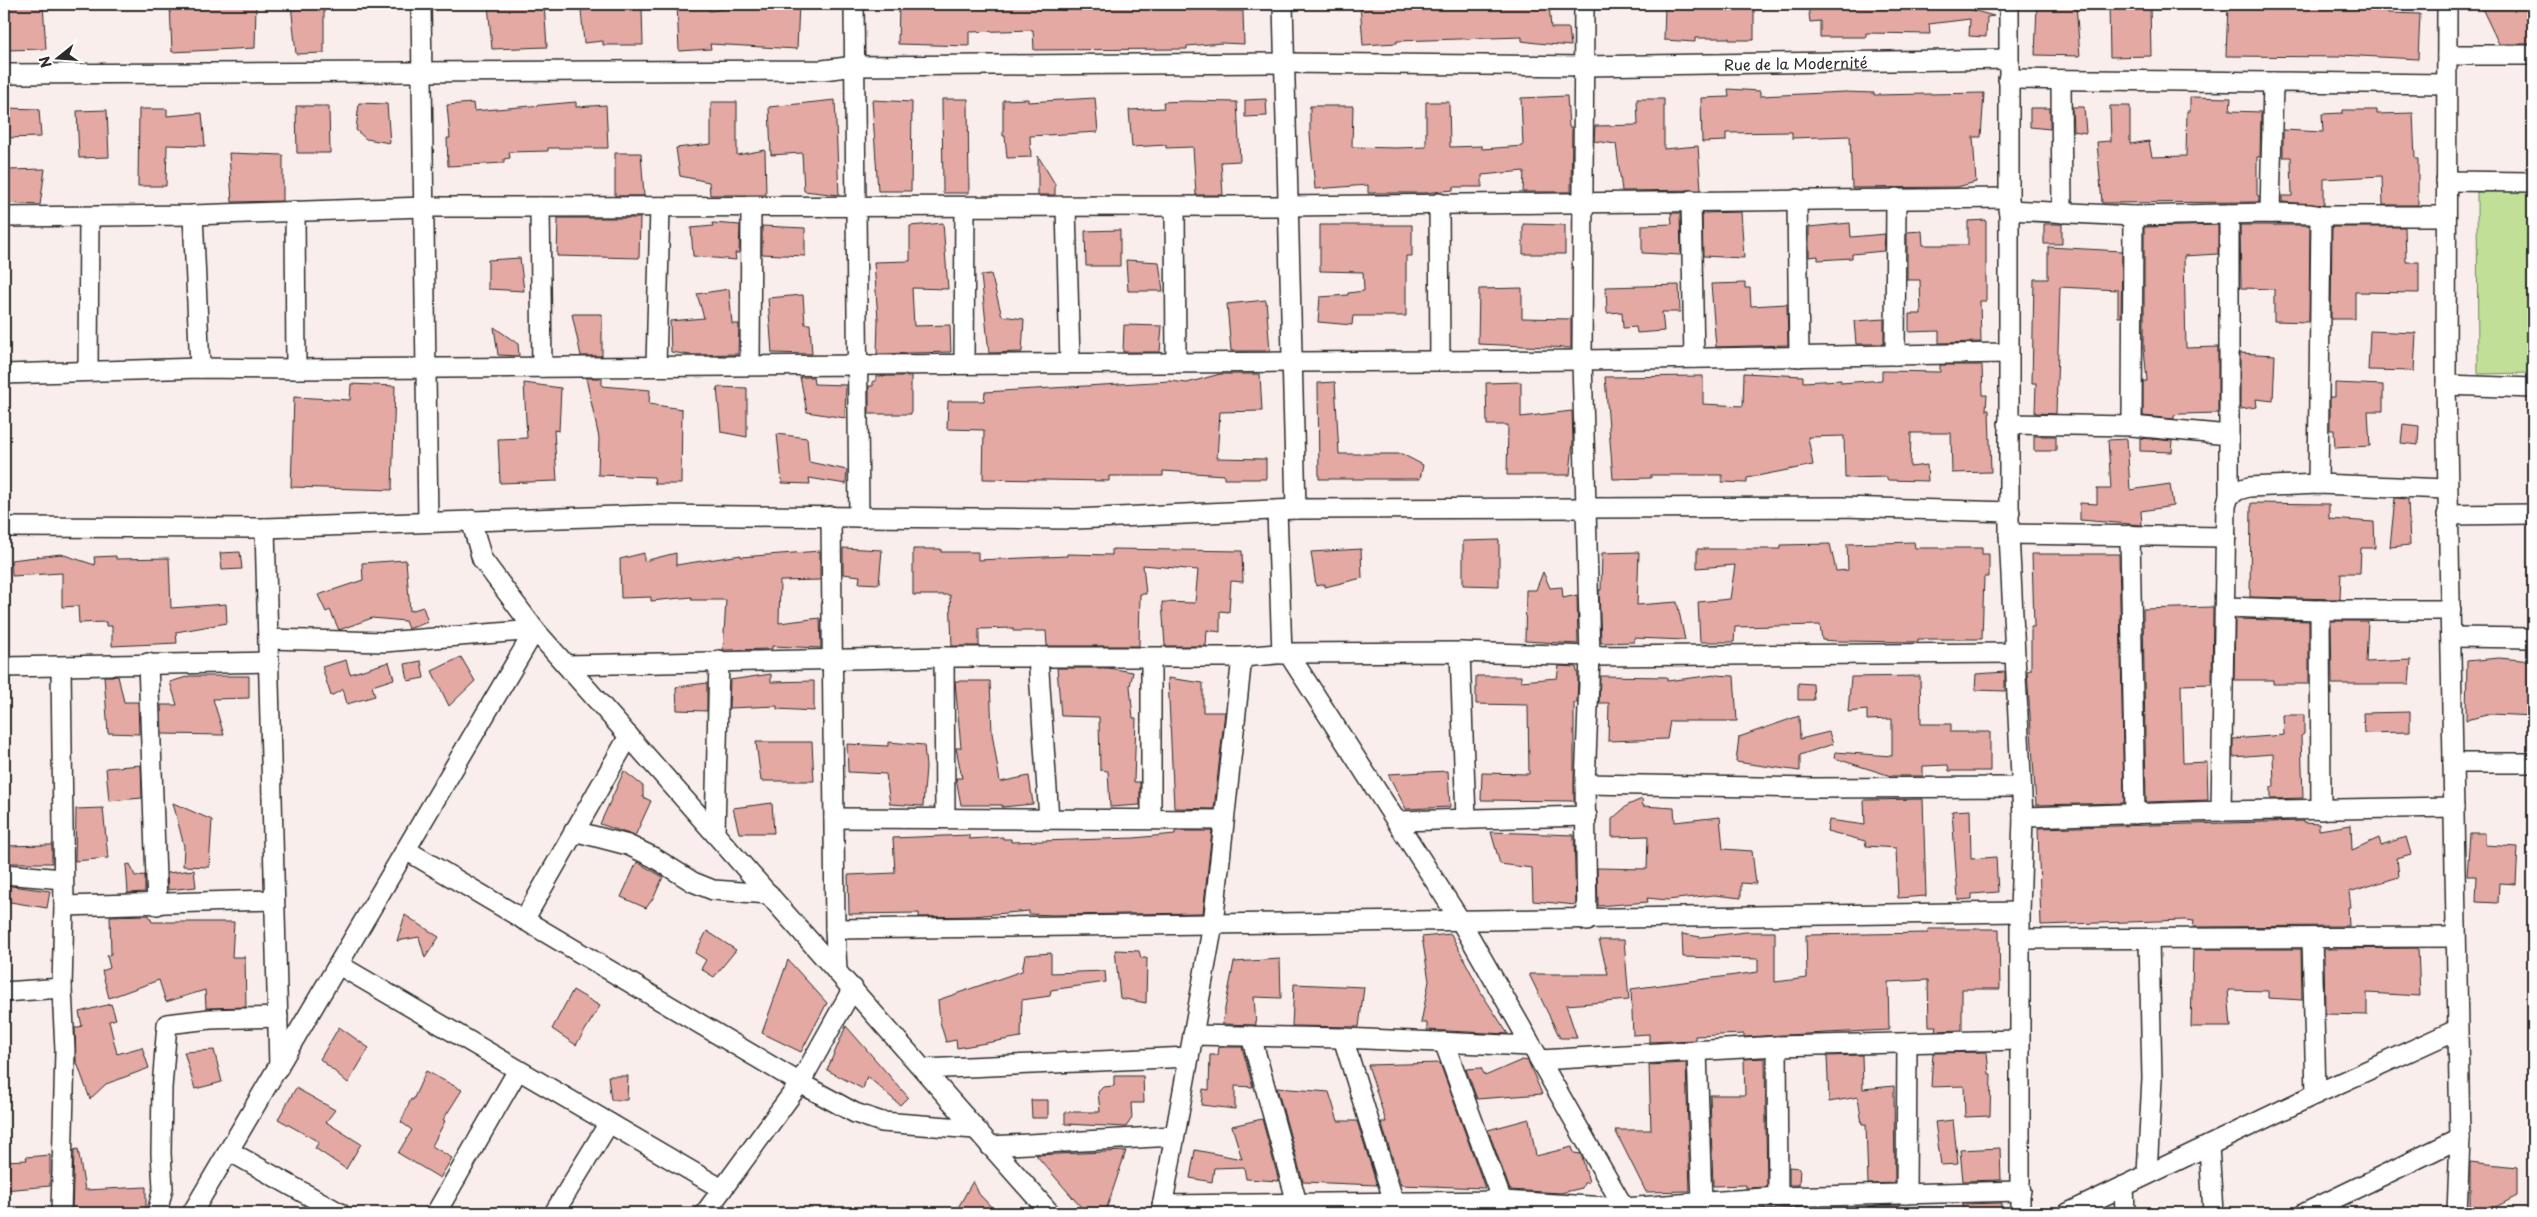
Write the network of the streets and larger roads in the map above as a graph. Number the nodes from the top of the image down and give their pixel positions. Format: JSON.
{"nodes":[{"id":1,"x":421,"y":4,"type":"edge"},
{"id":2,"x":854,"y":4,"type":"edge"},
{"id":3,"x":1283,"y":4,"type":"edge"},
{"id":4,"x":1584,"y":4,"type":"edge"},
{"id":5,"x":2009,"y":4,"type":"edge"},
{"id":6,"x":2447,"y":4,"type":"edge"},
{"id":7,"x":2447,"y":55,"type":"junction"},
{"id":8,"x":2533,"y":55,"type":"edge"},
{"id":9,"x":2008,"y":59,"type":"junction"},
{"id":10,"x":1283,"y":63,"type":"junction"},
{"id":11,"x":854,"y":66,"type":"junction"},
{"id":12,"x":1585,"y":66,"type":"junction"},
{"id":13,"x":423,"y":73,"type":"junction"},
{"id":14,"x":4,"y":74,"type":"edge"},
{"id":15,"x":2008,"y":79,"type":"junction"},
{"id":16,"x":2061,"y":80,"type":"junction"},
{"id":17,"x":2273,"y":82,"type":"junction"},
{"id":18,"x":2446,"y":84,"type":"junction"},
{"id":19,"x":2446,"y":181,"type":"junction"},
{"id":20,"x":2533,"y":182,"type":"edge"},
{"id":21,"x":1896,"y":198,"type":"junction"},
{"id":22,"x":1796,"y":199,"type":"junction"},
{"id":23,"x":1691,"y":200,"type":"junction"},
{"id":24,"x":1584,"y":202,"type":"junction"},
{"id":25,"x":1439,"y":203,"type":"junction"},
{"id":26,"x":2008,"y":204,"type":"junction"},
{"id":27,"x":424,"y":206,"type":"junction"},
{"id":28,"x":1287,"y":206,"type":"junction"},
{"id":29,"x":540,"y":207,"type":"junction"},
{"id":30,"x":660,"y":207,"type":"junction"},
{"id":31,"x":751,"y":207,"type":"junction"},
{"id":32,"x":965,"y":207,"type":"junction"},
{"id":33,"x":1066,"y":207,"type":"junction"},
{"id":34,"x":1174,"y":207,"type":"junction"},
{"id":35,"x":856,"y":208,"type":"junction"},
{"id":36,"x":295,"y":211,"type":"junction"},
{"id":37,"x":2062,"y":213,"type":"junction"},
{"id":38,"x":2270,"y":213,"type":"junction"},
{"id":39,"x":2229,"y":214,"type":"junction"},
{"id":40,"x":193,"y":215,"type":"junction"},
{"id":41,"x":89,"y":216,"type":"junction"},
{"id":42,"x":2133,"y":216,"type":"junction"},
{"id":43,"x":2321,"y":216,"type":"junction"},
{"id":44,"x":2446,"y":216,"type":"junction"},
{"id":45,"x":4,"y":217,"type":"edge"},
{"id":46,"x":2008,"y":353,"type":"junction"},
{"id":47,"x":1895,"y":355,"type":"junction"},
{"id":48,"x":1799,"y":356,"type":"junction"},
{"id":49,"x":1694,"y":358,"type":"junction"},
{"id":50,"x":1582,"y":360,"type":"junction"},
{"id":51,"x":1440,"y":361,"type":"junction"},
{"id":52,"x":1176,"y":362,"type":"junction"},
{"id":53,"x":1292,"y":362,"type":"junction"},
{"id":54,"x":964,"y":363,"type":"junction"},
{"id":55,"x":1070,"y":363,"type":"junction"},
{"id":56,"x":857,"y":364,"type":"junction"},
{"id":57,"x":750,"y":365,"type":"junction"},
{"id":58,"x":656,"y":366,"type":"junction"},
{"id":59,"x":542,"y":367,"type":"junction"},
{"id":60,"x":200,"y":368,"type":"junction"},
{"id":61,"x":426,"y":368,"type":"junction"},
{"id":62,"x":296,"y":369,"type":"junction"},
{"id":63,"x":88,"y":371,"type":"junction"},
{"id":64,"x":4,"y":374,"type":"edge"},
{"id":65,"x":2446,"y":385,"type":"junction"},
{"id":66,"x":2533,"y":388,"type":"edge"},
{"id":67,"x":2008,"y":424,"type":"junction"},
{"id":68,"x":2132,"y":426,"type":"junction"},
{"id":69,"x":2229,"y":435,"type":"junction"},
{"id":70,"x":2318,"y":484,"type":"junction"},
{"id":71,"x":2447,"y":488,"type":"junction"},
{"id":72,"x":2230,"y":496,"type":"junction"},
{"id":73,"x":1586,"y":507,"type":"junction"},
{"id":74,"x":1296,"y":509,"type":"junction"},
{"id":75,"x":1277,"y":510,"type":"junction"},
{"id":76,"x":2010,"y":512,"type":"junction"},
{"id":77,"x":2533,"y":514,"type":"edge"},
{"id":78,"x":2447,"y":515,"type":"junction"},
{"id":79,"x":831,"y":516,"type":"junction"},
{"id":80,"x":859,"y":517,"type":"junction"},
{"id":81,"x":471,"y":520,"type":"junction"},
{"id":82,"x":428,"y":522,"type":"junction"},
{"id":83,"x":4,"y":527,"type":"edge"},
{"id":84,"x":265,"y":528,"type":"junction"},
{"id":85,"x":2009,"y":534,"type":"junction"},
{"id":86,"x":2130,"y":535,"type":"junction"},
{"id":87,"x":2226,"y":537,"type":"junction"},
{"id":88,"x":2225,"y":607,"type":"junction"},
{"id":89,"x":2320,"y":610,"type":"junction"},
{"id":90,"x":2451,"y":610,"type":"junction"},
{"id":91,"x":535,"y":630,"type":"junction"},
{"id":92,"x":2452,"y":637,"type":"junction"},
{"id":93,"x":2533,"y":638,"type":"edge"},
{"id":94,"x":268,"y":639,"type":"junction"},
{"id":95,"x":1460,"y":652,"type":"junction"},
{"id":96,"x":1285,"y":653,"type":"junction"},
{"id":97,"x":2014,"y":653,"type":"junction"},
{"id":98,"x":1590,"y":656,"type":"junction"},
{"id":99,"x":1038,"y":657,"type":"junction"},
{"id":100,"x":1242,"y":657,"type":"junction"},
{"id":101,"x":944,"y":658,"type":"junction"},
{"id":102,"x":1151,"y":658,"type":"junction"},
{"id":103,"x":832,"y":659,"type":"junction"},
{"id":104,"x":719,"y":660,"type":"junction"},
{"id":105,"x":269,"y":662,"type":"junction"},
{"id":106,"x":148,"y":663,"type":"junction"},
{"id":107,"x":566,"y":665,"type":"junction"},
{"id":108,"x":4,"y":667,"type":"edge"},
{"id":109,"x":61,"y":668,"type":"junction"},
{"id":110,"x":629,"y":736,"type":"junction"},
{"id":111,"x":2453,"y":763,"type":"junction"},
{"id":112,"x":2533,"y":763,"type":"edge"},
{"id":113,"x":1585,"y":784,"type":"junction"},
{"id":114,"x":2021,"y":786,"type":"junction"},
{"id":115,"x":2454,"y":807,"type":"junction"},
{"id":116,"x":2321,"y":810,"type":"junction"},
{"id":117,"x":2222,"y":811,"type":"junction"},
{"id":118,"x":2135,"y":814,"type":"junction"},
{"id":119,"x":1587,"y":816,"type":"junction"},
{"id":120,"x":2022,"y":817,"type":"junction"},
{"id":121,"x":834,"y":818,"type":"junction"},
{"id":122,"x":944,"y":818,"type":"junction"},
{"id":123,"x":1049,"y":819,"type":"junction"},
{"id":124,"x":1151,"y":819,"type":"junction"},
{"id":125,"x":1466,"y":819,"type":"junction"},
{"id":126,"x":1224,"y":820,"type":"junction"},
{"id":127,"x":1398,"y":821,"type":"junction"},
{"id":128,"x":574,"y":831,"type":"junction"},
{"id":129,"x":715,"y":833,"type":"junction"},
{"id":130,"x":406,"y":850,"type":"junction"},
{"id":131,"x":4,"y":874,"type":"edge"},
{"id":132,"x":63,"y":879,"type":"junction"},
{"id":133,"x":769,"y":894,"type":"junction"},
{"id":134,"x":274,"y":900,"type":"junction"},
{"id":135,"x":156,"y":905,"type":"junction"},
{"id":136,"x":64,"y":906,"type":"junction"},
{"id":137,"x":2020,"y":912,"type":"junction"},
{"id":138,"x":524,"y":920,"type":"junction"},
{"id":139,"x":1460,"y":920,"type":"junction"},
{"id":140,"x":1587,"y":921,"type":"junction"},
{"id":141,"x":1213,"y":924,"type":"junction"},
{"id":142,"x":835,"y":928,"type":"junction"},
{"id":143,"x":2455,"y":937,"type":"junction"},
{"id":144,"x":2149,"y":938,"type":"junction"},
{"id":145,"x":2312,"y":938,"type":"junction"},
{"id":146,"x":2021,"y":939,"type":"junction"},
{"id":147,"x":339,"y":965,"type":"junction"},
{"id":148,"x":837,"y":971,"type":"junction"},
{"id":149,"x":62,"y":988,"type":"junction"},
{"id":150,"x":853,"y":988,"type":"junction"},
{"id":151,"x":4,"y":992,"type":"edge"},
{"id":152,"x":278,"y":1017,"type":"junction"},
{"id":153,"x":2456,"y":1030,"type":"junction"},
{"id":154,"x":1193,"y":1035,"type":"junction"},
{"id":155,"x":1251,"y":1036,"type":"junction"},
{"id":156,"x":1342,"y":1038,"type":"junction"},
{"id":157,"x":2020,"y":1040,"type":"junction"},
{"id":158,"x":1444,"y":1042,"type":"junction"},
{"id":159,"x":1907,"y":1043,"type":"junction"},
{"id":160,"x":1777,"y":1046,"type":"junction"},
{"id":161,"x":1697,"y":1051,"type":"junction"},
{"id":162,"x":1535,"y":1053,"type":"junction"},
{"id":163,"x":1189,"y":1057,"type":"junction"},
{"id":164,"x":279,"y":1068,"type":"junction"},
{"id":165,"x":923,"y":1069,"type":"junction"},
{"id":166,"x":518,"y":1070,"type":"junction"},
{"id":167,"x":800,"y":1083,"type":"junction"},
{"id":168,"x":2316,"y":1094,"type":"junction"},
{"id":169,"x":609,"y":1123,"type":"junction"},
{"id":170,"x":975,"y":1129,"type":"junction"},
{"id":171,"x":1174,"y":1136,"type":"junction"},
{"id":172,"x":2460,"y":1138,"type":"junction"},
{"id":173,"x":990,"y":1146,"type":"junction"},
{"id":174,"x":2209,"y":1146,"type":"junction"},
{"id":175,"x":230,"y":1151,"type":"junction"},
{"id":176,"x":2147,"y":1174,"type":"junction"},
{"id":177,"x":2124,"y":1186,"type":"junction"},
{"id":178,"x":722,"y":1189,"type":"junction"},
{"id":179,"x":2020,"y":1191,"type":"junction"},
{"id":180,"x":1906,"y":1194,"type":"junction"},
{"id":181,"x":1778,"y":1197,"type":"junction"},
{"id":182,"x":1394,"y":1202,"type":"junction"},
{"id":183,"x":1296,"y":1203,"type":"junction"},
{"id":184,"x":1702,"y":1203,"type":"junction"},
{"id":185,"x":1505,"y":1207,"type":"edge"},
{"id":186,"x":1162,"y":1209,"type":"edge"},
{"id":187,"x":1625,"y":1210,"type":"edge"},
{"id":188,"x":61,"y":1213,"type":"edge"},
{"id":189,"x":156,"y":1213,"type":"edge"},
{"id":190,"x":192,"y":1213,"type":"edge"},
{"id":191,"x":340,"y":1213,"type":"edge"},
{"id":192,"x":436,"y":1213,"type":"edge"},
{"id":193,"x":554,"y":1213,"type":"edge"},
{"id":194,"x":706,"y":1213,"type":"edge"},
{"id":195,"x":1050,"y":1213,"type":"edge"},
{"id":196,"x":2020,"y":1213,"type":"edge"},
{"id":197,"x":2068,"y":1213,"type":"edge"},
{"id":198,"x":2125,"y":1213,"type":"edge"},
{"id":199,"x":2213,"y":1213,"type":"edge"},
{"id":200,"x":2304,"y":1213,"type":"edge"},
{"id":201,"x":2457,"y":1213,"type":"edge"}],
"edges":[{"from":1,"to":13,"type":"street"},
{"from":2,"to":11,"type":"street"},
{"from":3,"to":10,"type":"street"},
{"from":4,"to":12,"type":"street"},
{"from":5,"to":9,"type":"street"},
{"from":6,"to":7,"type":"street"},
{"from":7,"to":8,"type":"street"},
{"from":7,"to":18,"type":"street"},
{"from":9,"to":12,"type":"street","name":"Rue de la Modernité"},
{"from":9,"to":15,"type":"street"},
{"from":10,"to":11,"type":"street","name":"Rue de la Modernité"},
{"from":10,"to":12,"type":"street","name":"Rue de la Modernité"},
{"from":10,"to":28,"type":"street"},
{"from":11,"to":13,"type":"street","name":"Rue de la Modernité"},
{"from":11,"to":35,"type":"street"},
{"from":12,"to":24,"type":"street"},
{"from":13,"to":14,"type":"street","name":"Rue de la Modernité"},
{"from":13,"to":27,"type":"street"},
{"from":15,"to":16,"type":"street"},
{"from":15,"to":26,"type":"street"},
{"from":16,"to":17,"type":"street"},
{"from":16,"to":37,"type":"street"},
{"from":17,"to":18,"type":"street"},
{"from":17,"to":38,"type":"street"},
{"from":18,"to":19,"type":"street"},
{"from":19,"to":20,"type":"street"},
{"from":19,"to":44,"type":"street"},
{"from":21,"to":22,"type":"street"},
{"from":21,"to":26,"type":"street"},
{"from":21,"to":47,"type":"street"},
{"from":22,"to":23,"type":"street"},
{"from":22,"to":48,"type":"street"},
{"from":23,"to":24,"type":"street"},
{"from":23,"to":49,"type":"street"},
{"from":24,"to":25,"type":"street"},
{"from":24,"to":50,"type":"street"},
{"from":25,"to":28,"type":"street"},
{"from":25,"to":51,"type":"street"},
{"from":26,"to":37,"type":"street"},
{"from":26,"to":46,"type":"street"},
{"from":27,"to":29,"type":"street"},
{"from":27,"to":36,"type":"street"},
{"from":27,"to":61,"type":"street"},
{"from":28,"to":34,"type":"street"},
{"from":28,"to":53,"type":"street"},
{"from":29,"to":30,"type":"street"},
{"from":29,"to":59,"type":"street"},
{"from":30,"to":31,"type":"street"},
{"from":30,"to":58,"type":"street"},
{"from":31,"to":35,"type":"street"},
{"from":31,"to":57,"type":"street"},
{"from":32,"to":33,"type":"street"},
{"from":32,"to":35,"type":"street"},
{"from":32,"to":54,"type":"street"},
{"from":33,"to":34,"type":"street"},
{"from":33,"to":55,"type":"street"},
{"from":34,"to":52,"type":"street"},
{"from":35,"to":56,"type":"street"},
{"from":36,"to":40,"type":"street"},
{"from":36,"to":62,"type":"street"},
{"from":37,"to":42,"type":"street"},
{"from":38,"to":39,"type":"street"},
{"from":38,"to":43,"type":"street"},
{"from":39,"to":42,"type":"street"},
{"from":39,"to":69,"type":"street"},
{"from":40,"to":41,"type":"street"},
{"from":40,"to":60,"type":"street"},
{"from":41,"to":45,"type":"street"},
{"from":41,"to":63,"type":"street"},
{"from":42,"to":68,"type":"street"},
{"from":43,"to":44,"type":"street"},
{"from":43,"to":70,"type":"street"},
{"from":44,"to":65,"type":"street"},
{"from":46,"to":47,"type":"street"},
{"from":46,"to":67,"type":"street"},
{"from":47,"to":48,"type":"street"},
{"from":48,"to":49,"type":"street"},
{"from":49,"to":50,"type":"street"},
{"from":50,"to":51,"type":"street"},
{"from":50,"to":73,"type":"street"},
{"from":51,"to":53,"type":"street"},
{"from":52,"to":53,"type":"street"},
{"from":52,"to":55,"type":"street"},
{"from":53,"to":74,"type":"street"},
{"from":54,"to":55,"type":"street"},
{"from":54,"to":56,"type":"street"},
{"from":56,"to":57,"type":"street"},
{"from":56,"to":80,"type":"street"},
{"from":57,"to":58,"type":"street"},
{"from":58,"to":59,"type":"street"},
{"from":59,"to":61,"type":"street"},
{"from":60,"to":62,"type":"street"},
{"from":60,"to":63,"type":"street"},
{"from":61,"to":62,"type":"street"},
{"from":61,"to":82,"type":"street"},
{"from":63,"to":64,"type":"street"},
{"from":65,"to":66,"type":"street"},
{"from":65,"to":71,"type":"street"},
{"from":67,"to":68,"type":"street"},
{"from":67,"to":76,"type":"street"},
{"from":68,"to":69,"type":"street"},
{"from":69,"to":72,"type":"street"},
{"from":70,"to":71,"type":"street"},
{"from":70,"to":72,"type":"street"},
{"from":71,"to":78,"type":"street"},
{"from":72,"to":87,"type":"street"},
{"from":73,"to":74,"type":"street"},
{"from":73,"to":76,"type":"street"},
{"from":73,"to":98,"type":"street"},
{"from":74,"to":75,"type":"street"},
{"from":75,"to":80,"type":"street"},
{"from":75,"to":96,"type":"street"},
{"from":76,"to":85,"type":"street"},
{"from":77,"to":78,"type":"street"},
{"from":78,"to":90,"type":"street"},
{"from":79,"to":80,"type":"street"},
{"from":79,"to":81,"type":"street"},
{"from":79,"to":103,"type":"street"},
{"from":81,"to":82,"type":"street"},
{"from":81,"to":91,"type":"street"},
{"from":82,"to":84,"type":"street"},
{"from":83,"to":84,"type":"street"},
{"from":84,"to":94,"type":"street"},
{"from":85,"to":86,"type":"street"},
{"from":85,"to":97,"type":"street"},
{"from":86,"to":87,"type":"street"},
{"from":86,"to":118,"type":"street"},
{"from":87,"to":88,"type":"street"},
{"from":88,"to":89,"type":"street"},
{"from":88,"to":117,"type":"street"},
{"from":89,"to":90,"type":"street"},
{"from":89,"to":116,"type":"street"},
{"from":90,"to":92,"type":"street"},
{"from":91,"to":94,"type":"street"},
{"from":91,"to":107,"type":"street"},
{"from":91,"to":130,"type":"street"},
{"from":92,"to":93,"type":"street"},
{"from":92,"to":111,"type":"street"},
{"from":94,"to":105,"type":"street"},
{"from":95,"to":96,"type":"street"},
{"from":95,"to":98,"type":"street"},
{"from":95,"to":125,"type":"street"},
{"from":96,"to":100,"type":"street"},
{"from":96,"to":127,"type":"street"},
{"from":97,"to":98,"type":"street"},
{"from":97,"to":114,"type":"street"},
{"from":98,"to":113,"type":"street"},
{"from":99,"to":101,"type":"street"},
{"from":99,"to":102,"type":"street"},
{"from":99,"to":123,"type":"street"},
{"from":100,"to":102,"type":"street"},
{"from":100,"to":126,"type":"street"},
{"from":101,"to":103,"type":"street"},
{"from":101,"to":122,"type":"street"},
{"from":102,"to":124,"type":"street"},
{"from":103,"to":104,"type":"street"},
{"from":103,"to":121,"type":"street"},
{"from":104,"to":107,"type":"street"},
{"from":104,"to":129,"type":"street"},
{"from":105,"to":106,"type":"street"},
{"from":105,"to":134,"type":"street"},
{"from":106,"to":109,"type":"street"},
{"from":106,"to":135,"type":"street"},
{"from":107,"to":110,"type":"street"},
{"from":108,"to":109,"type":"street"},
{"from":109,"to":132,"type":"street"},
{"from":110,"to":128,"type":"street"},
{"from":110,"to":129,"type":"street"},
{"from":111,"to":112,"type":"street"},
{"from":111,"to":115,"type":"street"},
{"from":113,"to":114,"type":"street"},
{"from":113,"to":119,"type":"street"},
{"from":114,"to":120,"type":"street"},
{"from":115,"to":116,"type":"street"},
{"from":115,"to":143,"type":"street"},
{"from":116,"to":117,"type":"street"},
{"from":117,"to":118,"type":"street"},
{"from":118,"to":120,"type":"street"},
{"from":119,"to":125,"type":"street"},
{"from":119,"to":140,"type":"street"},
{"from":120,"to":137,"type":"street"},
{"from":121,"to":122,"type":"street"},
{"from":121,"to":142,"type":"street"},
{"from":122,"to":123,"type":"street"},
{"from":123,"to":124,"type":"street"},
{"from":124,"to":126,"type":"street"},
{"from":125,"to":127,"type":"street"},
{"from":126,"to":141,"type":"street"},
{"from":127,"to":139,"type":"street"},
{"from":128,"to":133,"type":"street"},
{"from":128,"to":138,"type":"street"},
{"from":129,"to":133,"type":"street"},
{"from":130,"to":138,"type":"street"},
{"from":130,"to":147,"type":"street"},
{"from":131,"to":132,"type":"street"},
{"from":132,"to":136,"type":"street"},
{"from":133,"to":148,"type":"street"},
{"from":134,"to":135,"type":"street"},
{"from":134,"to":152,"type":"street"},
{"from":135,"to":136,"type":"street"},
{"from":136,"to":149,"type":"street"},
{"from":137,"to":140,"type":"street"},
{"from":137,"to":146,"type":"street"},
{"from":138,"to":167,"type":"street"},
{"from":139,"to":140,"type":"street"},
{"from":139,"to":141,"type":"street"},
{"from":139,"to":162,"type":"street"},
{"from":141,"to":142,"type":"street"},
{"from":141,"to":154,"type":"street"},
{"from":142,"to":148,"type":"street"},
{"from":143,"to":145,"type":"street"},
{"from":143,"to":153,"type":"street"},
{"from":144,"to":145,"type":"street"},
{"from":144,"to":146,"type":"street"},
{"from":144,"to":176,"type":"street"},
{"from":145,"to":168,"type":"street"},
{"from":146,"to":157,"type":"street"},
{"from":147,"to":164,"type":"street"},
{"from":147,"to":166,"type":"street"},
{"from":148,"to":150,"type":"street"},
{"from":149,"to":151,"type":"street"},
{"from":149,"to":188,"type":"street"},
{"from":150,"to":165,"type":"street"},
{"from":150,"to":167,"type":"street"},
{"from":152,"to":164,"type":"street"},
{"from":152,"to":189,"type":"street"},
{"from":153,"to":168,"type":"street"},
{"from":153,"to":172,"type":"street"},
{"from":154,"to":155,"type":"street"},
{"from":154,"to":163,"type":"street"},
{"from":155,"to":156,"type":"street"},
{"from":155,"to":183,"type":"street"},
{"from":156,"to":158,"type":"street"},
{"from":156,"to":182,"type":"street"},
{"from":157,"to":159,"type":"street"},
{"from":157,"to":179,"type":"street"},
{"from":158,"to":162,"type":"street"},
{"from":158,"to":185,"type":"street"},
{"from":159,"to":160,"type":"street"},
{"from":159,"to":180,"type":"street"},
{"from":160,"to":161,"type":"street"},
{"from":160,"to":181,"type":"street"},
{"from":161,"to":162,"type":"street"},
{"from":161,"to":184,"type":"street"},
{"from":162,"to":187,"type":"street"},
{"from":163,"to":165,"type":"street"},
{"from":163,"to":171,"type":"street"},
{"from":164,"to":175,"type":"street"},
{"from":165,"to":170,"type":"street"},
{"from":166,"to":169,"type":"street"},
{"from":166,"to":192,"type":"street"},
{"from":167,"to":170,"type":"street"},
{"from":167,"to":178,"type":"street"},
{"from":168,"to":174,"type":"street"},
{"from":169,"to":178,"type":"street"},
{"from":169,"to":193,"type":"street"},
{"from":170,"to":173,"type":"street"},
{"from":171,"to":173,"type":"street"},
{"from":171,"to":186,"type":"street"},
{"from":172,"to":200,"type":"street"},
{"from":172,"to":201,"type":"street"},
{"from":173,"to":195,"type":"street"},
{"from":174,"to":176,"type":"street"},
{"from":174,"to":199,"type":"street"},
{"from":175,"to":190,"type":"street"},
{"from":175,"to":191,"type":"street"},
{"from":176,"to":177,"type":"street"},
{"from":177,"to":197,"type":"street"},
{"from":177,"to":198,"type":"street"},
{"from":178,"to":194,"type":"street"},
{"from":179,"to":180,"type":"street"},
{"from":179,"to":196,"type":"street"},
{"from":180,"to":181,"type":"street"},
{"from":181,"to":184,"type":"street"},
{"from":182,"to":183,"type":"street"},
{"from":182,"to":185,"type":"street"},
{"from":183,"to":186,"type":"street"},
{"from":184,"to":187,"type":"street"},
{"from":185,"to":187,"type":"street"}]}
